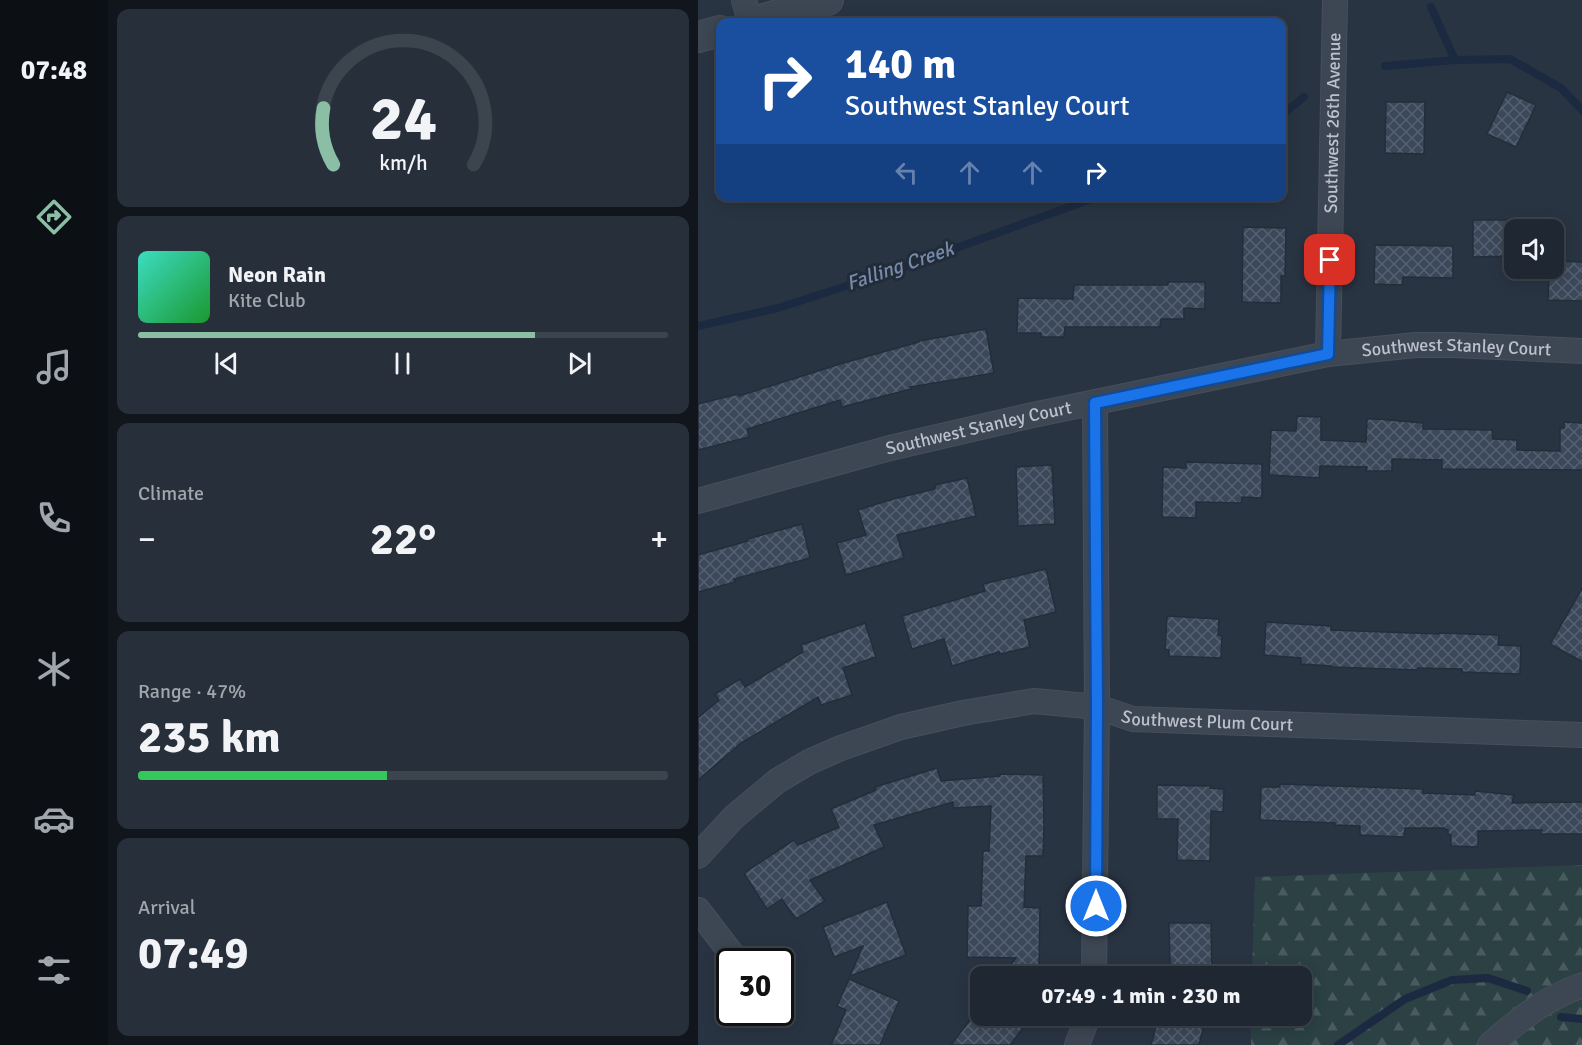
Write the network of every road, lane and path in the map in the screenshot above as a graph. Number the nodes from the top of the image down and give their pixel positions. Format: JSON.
{"nodes":[{"id":1,"x":744,"y":0,"type":"edge"},
{"id":2,"x":828,"y":0,"type":"edge"},
{"id":3,"x":1335,"y":0,"type":"edge"},
{"id":4,"x":751,"y":18,"type":"edge"},
{"id":5,"x":766,"y":18,"type":"edge"},
{"id":6,"x":716,"y":32,"type":"edge"},
{"id":7,"x":698,"y":38,"type":"edge"},
{"id":8,"x":1583,"y":351,"type":"edge"},
{"id":9,"x":1328,"y":354,"type":"junction"},
{"id":10,"x":1095,"y":403,"type":"junction"},
{"id":11,"x":698,"y":501,"type":"edge"},
{"id":12,"x":1097,"y":707,"type":"junction"},
{"id":13,"x":1583,"y":735,"type":"edge"},
{"id":14,"x":698,"y":856,"type":"edge"},
{"id":15,"x":698,"y":910,"type":"edge"},
{"id":16,"x":727,"y":948,"type":"edge"},
{"id":17,"x":1094,"y":966,"type":"edge"},
{"id":18,"x":1583,"y":985,"type":"edge"},
{"id":19,"x":1084,"y":1026,"type":"edge"},
{"id":20,"x":1077,"y":1045,"type":"edge"},
{"id":21,"x":1490,"y":1045,"type":"edge"}],
"edges":[{"from":1,"to":4,"type":"street"},
{"from":2,"to":5,"type":"street"},
{"from":3,"to":9,"type":"street","name":"Southwest 26th Avenue"},
{"from":6,"to":7,"type":"street"},
{"from":8,"to":9,"type":"street","name":"Southwest Stanley Court"},
{"from":9,"to":10,"type":"street","name":"Southwest Stanley Court"},
{"from":10,"to":11,"type":"street","name":"Southwest Stanley Court"},
{"from":10,"to":12,"type":"street"},
{"from":12,"to":13,"type":"street","name":"Southwest Plum Court"},
{"from":12,"to":14,"type":"street","name":"Southwest Plum Court"},
{"from":12,"to":17,"type":"street"},
{"from":15,"to":16,"type":"street"},
{"from":18,"to":21,"type":"street"},
{"from":19,"to":20,"type":"street"}]}
